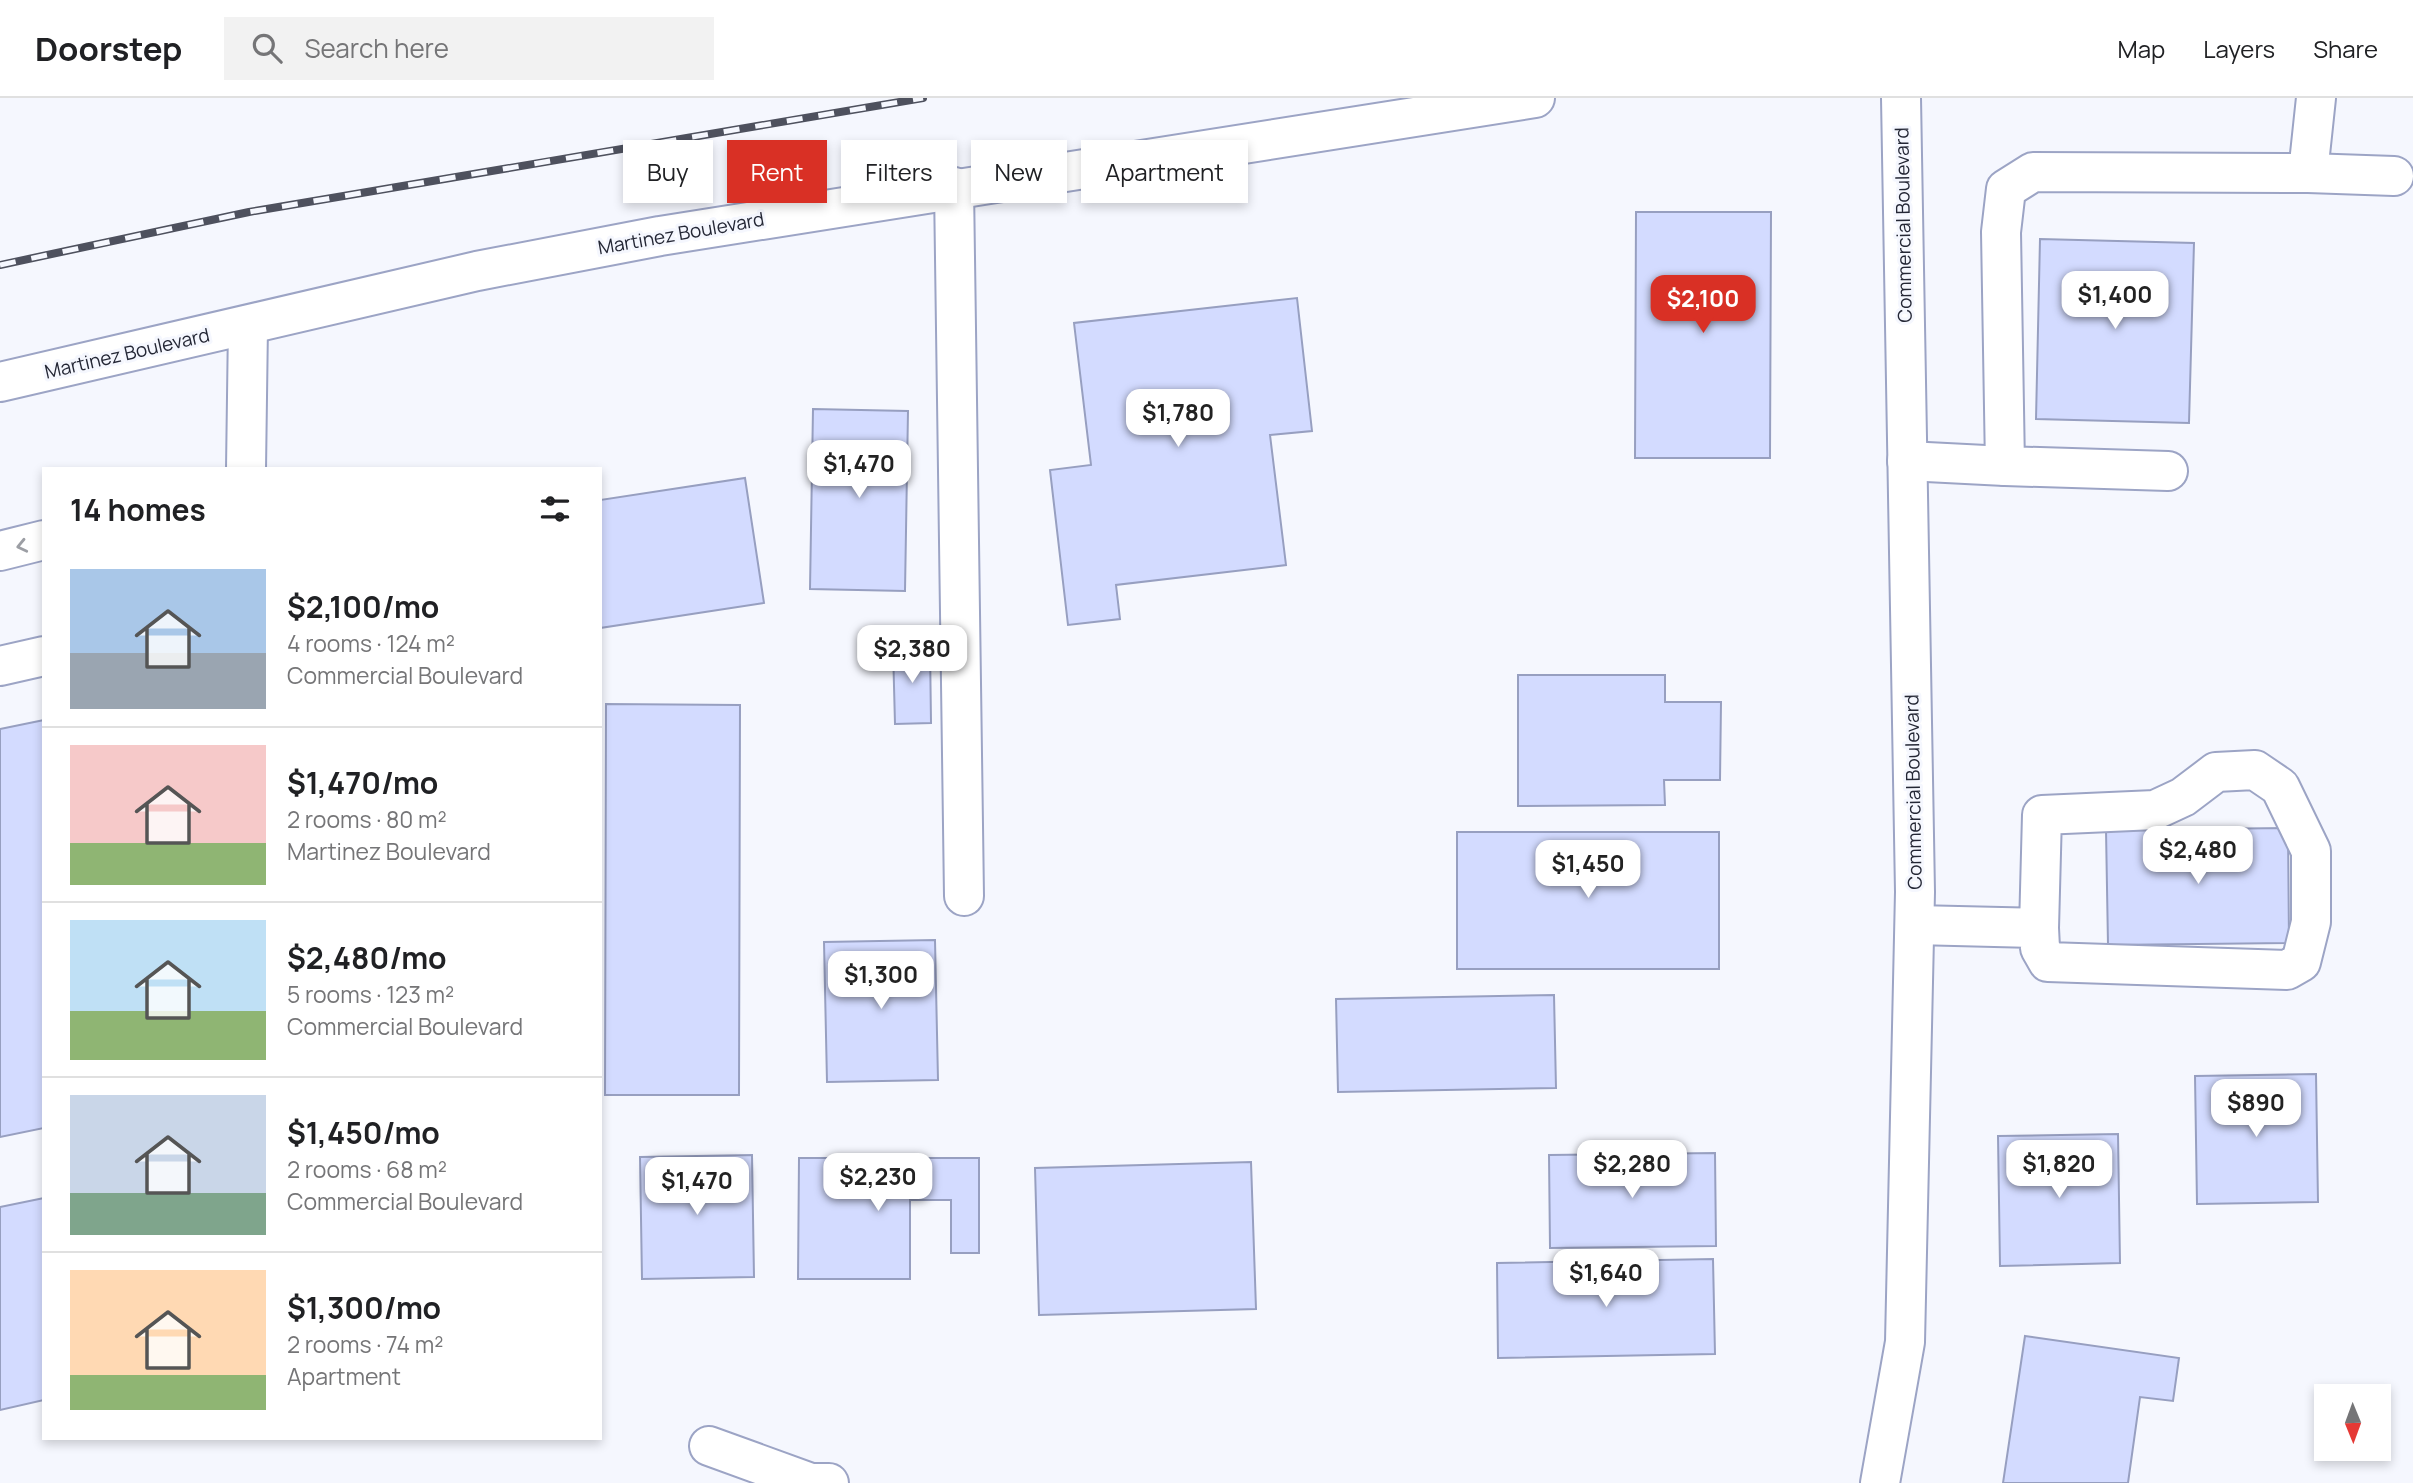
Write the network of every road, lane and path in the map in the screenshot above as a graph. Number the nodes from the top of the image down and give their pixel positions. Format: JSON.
{"nodes":[{"id":1,"x":1535,"y":98,"type":"edge"},
{"id":2,"x":1901,"y":98,"type":"edge"},
{"id":3,"x":2316,"y":98,"type":"edge"},
{"id":4,"x":2308,"y":173,"type":"junction"},
{"id":5,"x":2394,"y":176,"type":"dead end"},
{"id":6,"x":957,"y":187,"type":"edge"},
{"id":7,"x":858,"y":203,"type":"edge"},
{"id":8,"x":954,"y":203,"type":"edge"},
{"id":9,"x":248,"y":325,"type":"junction"},
{"id":10,"x":0,"y":382,"type":"edge"},
{"id":11,"x":1907,"y":461,"type":"junction"},
{"id":12,"x":2006,"y":466,"type":"junction"},
{"id":13,"x":246,"y":467,"type":"edge"},
{"id":14,"x":2168,"y":471,"type":"dead end"},
{"id":15,"x":42,"y":540,"type":"edge"},
{"id":16,"x":0,"y":551,"type":"edge"},
{"id":17,"x":42,"y":656,"type":"edge"},
{"id":18,"x":0,"y":666,"type":"edge"},
{"id":19,"x":964,"y":896,"type":"dead end"},
{"id":20,"x":1915,"y":925,"type":"junction"},
{"id":21,"x":2039,"y":928,"type":"junction"},
{"id":22,"x":709,"y":1446,"type":"dead end"},
{"id":23,"x":781,"y":1478,"type":"edge"},
{"id":24,"x":829,"y":1483,"type":"edge"},
{"id":25,"x":1880,"y":1483,"type":"edge"}],
"edges":[{"from":1,"to":6,"type":"street","name":"Martinez Boulevard"},
{"from":2,"to":11,"type":"street","name":"Commercial Boulevard"},
{"from":3,"to":4,"type":"street"},
{"from":4,"to":5,"type":"street"},
{"from":4,"to":12,"type":"street"},
{"from":7,"to":9,"type":"street","name":"Martinez Boulevard"},
{"from":8,"to":19,"type":"street"},
{"from":9,"to":10,"type":"street","name":"Martinez Boulevard"},
{"from":9,"to":13,"type":"street"},
{"from":11,"to":12,"type":"street"},
{"from":11,"to":20,"type":"street","name":"Commercial Boulevard"},
{"from":12,"to":14,"type":"street"},
{"from":15,"to":16,"type":"street","one_way":true},
{"from":17,"to":18,"type":"street"},
{"from":20,"to":21,"type":"street"},
{"from":20,"to":25,"type":"street","name":"Commercial Boulevard"},
{"from":21,"to":21,"type":"street"},
{"from":22,"to":23,"type":"street"},
{"from":23,"to":24,"type":"street"}]}
